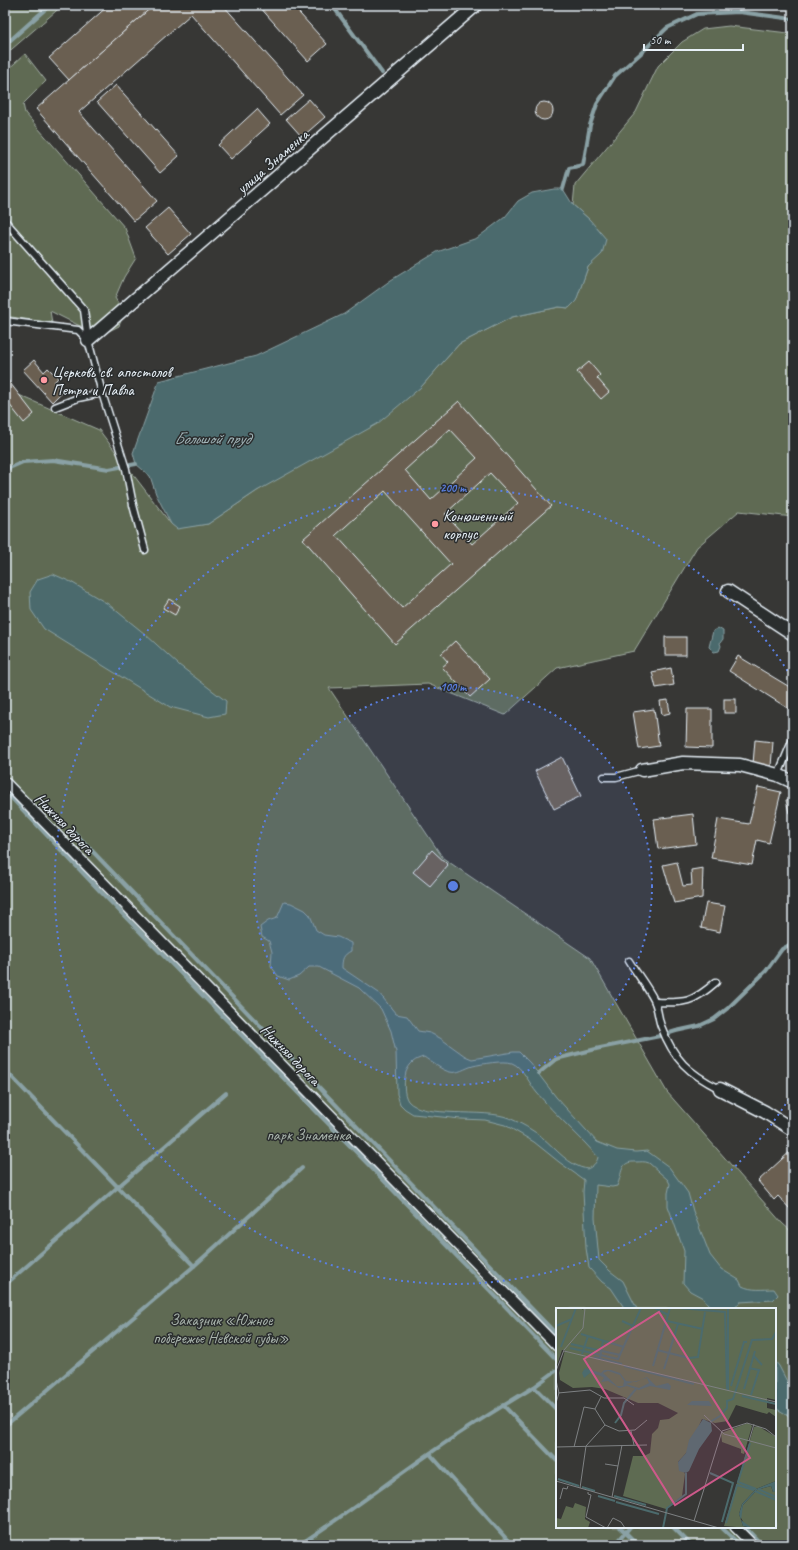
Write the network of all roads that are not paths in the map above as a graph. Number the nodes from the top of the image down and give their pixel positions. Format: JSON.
{"nodes":[{"id":1,"x":476,"y":5,"type":"edge"},
{"id":2,"x":5,"y":221,"type":"edge"},
{"id":3,"x":5,"y":320,"type":"edge"},
{"id":4,"x":88,"y":340,"type":"junction"},
{"id":5,"x":102,"y":393,"type":"junction"},
{"id":6,"x":55,"y":407,"type":"dead end"},
{"id":7,"x":145,"y":550,"type":"dead end"},
{"id":8,"x":728,"y":591,"type":"dead end"},
{"id":9,"x":793,"y":634,"type":"edge"},
{"id":10,"x":793,"y":739,"type":"edge"},
{"id":11,"x":642,"y":770,"type":"joint"},
{"id":12,"x":778,"y":775,"type":"junction"},
{"id":13,"x":604,"y":777,"type":"dead end"},
{"id":14,"x":5,"y":782,"type":"edge"},
{"id":15,"x":793,"y":782,"type":"edge"},
{"id":16,"x":629,"y":961,"type":"dead end"},
{"id":17,"x":716,"y":982,"type":"dead end"},
{"id":18,"x":655,"y":1002,"type":"junction"},
{"id":19,"x":720,"y":1090,"type":"joint"},
{"id":20,"x":793,"y":1130,"type":"edge"},
{"id":21,"x":556,"y":1345,"type":"edge"},
{"id":22,"x":736,"y":1528,"type":"edge"},
{"id":23,"x":753,"y":1545,"type":"edge"}],
"edges":[{"from":1,"to":4,"type":"street","name":"улица Знаменка"},
{"from":2,"to":4,"type":"lane"},
{"from":3,"to":4,"type":"lane"},
{"from":4,"to":5,"type":"lane"},
{"from":5,"to":6,"type":"lane"},
{"from":5,"to":7,"type":"lane"},
{"from":8,"to":9,"type":"street"},
{"from":10,"to":12,"type":"lane"},
{"from":11,"to":12,"type":"street"},
{"from":11,"to":13,"type":"lane"},
{"from":12,"to":15,"type":"street"},
{"from":14,"to":21,"type":"street","name":"Нижняя дорога"},
{"from":16,"to":18,"type":"lane"},
{"from":17,"to":18,"type":"lane"},
{"from":18,"to":19,"type":"lane"},
{"from":19,"to":20,"type":"street"},
{"from":22,"to":23,"type":"street"}]}
